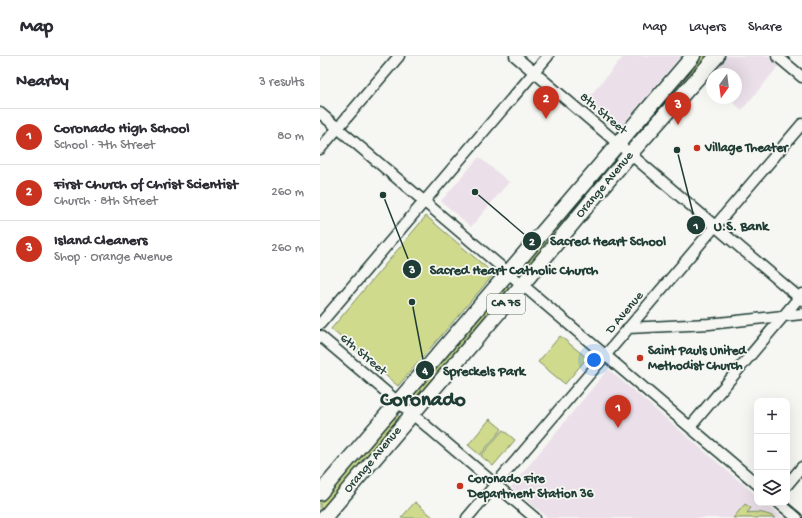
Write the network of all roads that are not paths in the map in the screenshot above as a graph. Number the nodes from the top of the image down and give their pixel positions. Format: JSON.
{"nodes":[{"id":1,"x":399,"y":56,"type":"edge"},
{"id":2,"x":515,"y":56,"type":"edge"},
{"id":3,"x":548,"y":56,"type":"edge"},
{"id":4,"x":693,"y":56,"type":"edge"},
{"id":5,"x":717,"y":56,"type":"edge"},
{"id":6,"x":778,"y":56,"type":"edge"},
{"id":7,"x":534,"y":72,"type":"junction"},
{"id":8,"x":802,"y":77,"type":"edge"},
{"id":9,"x":320,"y":113,"type":"edge"},
{"id":10,"x":802,"y":124,"type":"edge"},
{"id":11,"x":338,"y":128,"type":"junction"},
{"id":12,"x":618,"y":144,"type":"junction"},
{"id":13,"x":320,"y":149,"type":"edge"},
{"id":14,"x":630,"y":154,"type":"junction"},
{"id":15,"x":424,"y":201,"type":"junction"},
{"id":16,"x":715,"y":227,"type":"junction"},
{"id":17,"x":508,"y":272,"type":"junction"},
{"id":18,"x":522,"y":285,"type":"junction"},
{"id":19,"x":801,"y":297,"type":"edge"},
{"id":20,"x":802,"y":314,"type":"edge"},
{"id":21,"x":783,"y":316,"type":"junction"},
{"id":22,"x":320,"y":324,"type":"edge"},
{"id":23,"x":628,"y":328,"type":"junction"},
{"id":24,"x":320,"y":336,"type":"edge"},
{"id":25,"x":606,"y":355,"type":"junction"},
{"id":26,"x":398,"y":402,"type":"junction"},
{"id":27,"x":412,"y":414,"type":"junction"},
{"id":28,"x":690,"y":427,"type":"junction"},
{"id":29,"x":802,"y":467,"type":"edge"},
{"id":30,"x":754,"y":481,"type":"edge"},
{"id":31,"x":790,"y":481,"type":"edge"},
{"id":32,"x":495,"y":485,"type":"junction"},
{"id":33,"x":320,"y":493,"type":"edge"},
{"id":34,"x":783,"y":506,"type":"edge"},
{"id":35,"x":472,"y":515,"type":"edge"},
{"id":36,"x":324,"y":518,"type":"edge"},
{"id":37,"x":535,"y":518,"type":"edge"},
{"id":38,"x":797,"y":518,"type":"edge"}],
"edges":[{"from":1,"to":11,"type":"street"},
{"from":2,"to":7,"type":"street","name":"8th Street"},
{"from":3,"to":7,"type":"street"},
{"from":4,"to":12,"type":"highway","name":"Orange Avenue","number":"CA 75"},
{"from":5,"to":14,"type":"highway","name":"Orange Avenue","number":"CA 75"},
{"from":6,"to":8,"type":"street"},
{"from":7,"to":12,"type":"street","name":"8th Street"},
{"from":7,"to":15,"type":"street"},
{"from":9,"to":11,"type":"street"},
{"from":10,"to":16,"type":"street","name":"D Avenue"},
{"from":11,"to":13,"type":"street"},
{"from":11,"to":15,"type":"street"},
{"from":12,"to":14,"type":"street","name":"8th Street"},
{"from":12,"to":17,"type":"highway","name":"Orange Avenue","number":"CA 75"},
{"from":14,"to":16,"type":"street","name":"8th Street"},
{"from":14,"to":18,"type":"highway","name":"Orange Avenue","number":"CA 75"},
{"from":15,"to":17,"type":"street"},
{"from":15,"to":22,"type":"street"},
{"from":16,"to":19,"type":"street","name":"8th Street"},
{"from":16,"to":23,"type":"street","name":"D Avenue"},
{"from":17,"to":18,"type":"street"},
{"from":17,"to":26,"type":"highway","name":"Orange Avenue","number":"CA 75"},
{"from":18,"to":25,"type":"street"},
{"from":18,"to":27,"type":"highway","name":"Orange Avenue","number":"CA 75"},
{"from":19,"to":21,"type":"street"},
{"from":20,"to":21,"type":"street"},
{"from":21,"to":23,"type":"street"},
{"from":21,"to":28,"type":"street"},
{"from":23,"to":25,"type":"street","name":"D Avenue"},
{"from":24,"to":26,"type":"street","name":"6th Street"},
{"from":25,"to":28,"type":"street"},
{"from":25,"to":32,"type":"street","name":"D Avenue"},
{"from":26,"to":27,"type":"street","name":"6th Street"},
{"from":26,"to":33,"type":"highway","name":"Orange Avenue","number":"CA 75"},
{"from":27,"to":32,"type":"street","name":"6th Street"},
{"from":27,"to":36,"type":"highway","name":"Orange Avenue","number":"CA 75"},
{"from":28,"to":30,"type":"street"},
{"from":29,"to":31,"type":"street"},
{"from":32,"to":35,"type":"street","name":"D Avenue"},
{"from":32,"to":37,"type":"street","name":"6th Street"},
{"from":34,"to":38,"type":"street"}]}
